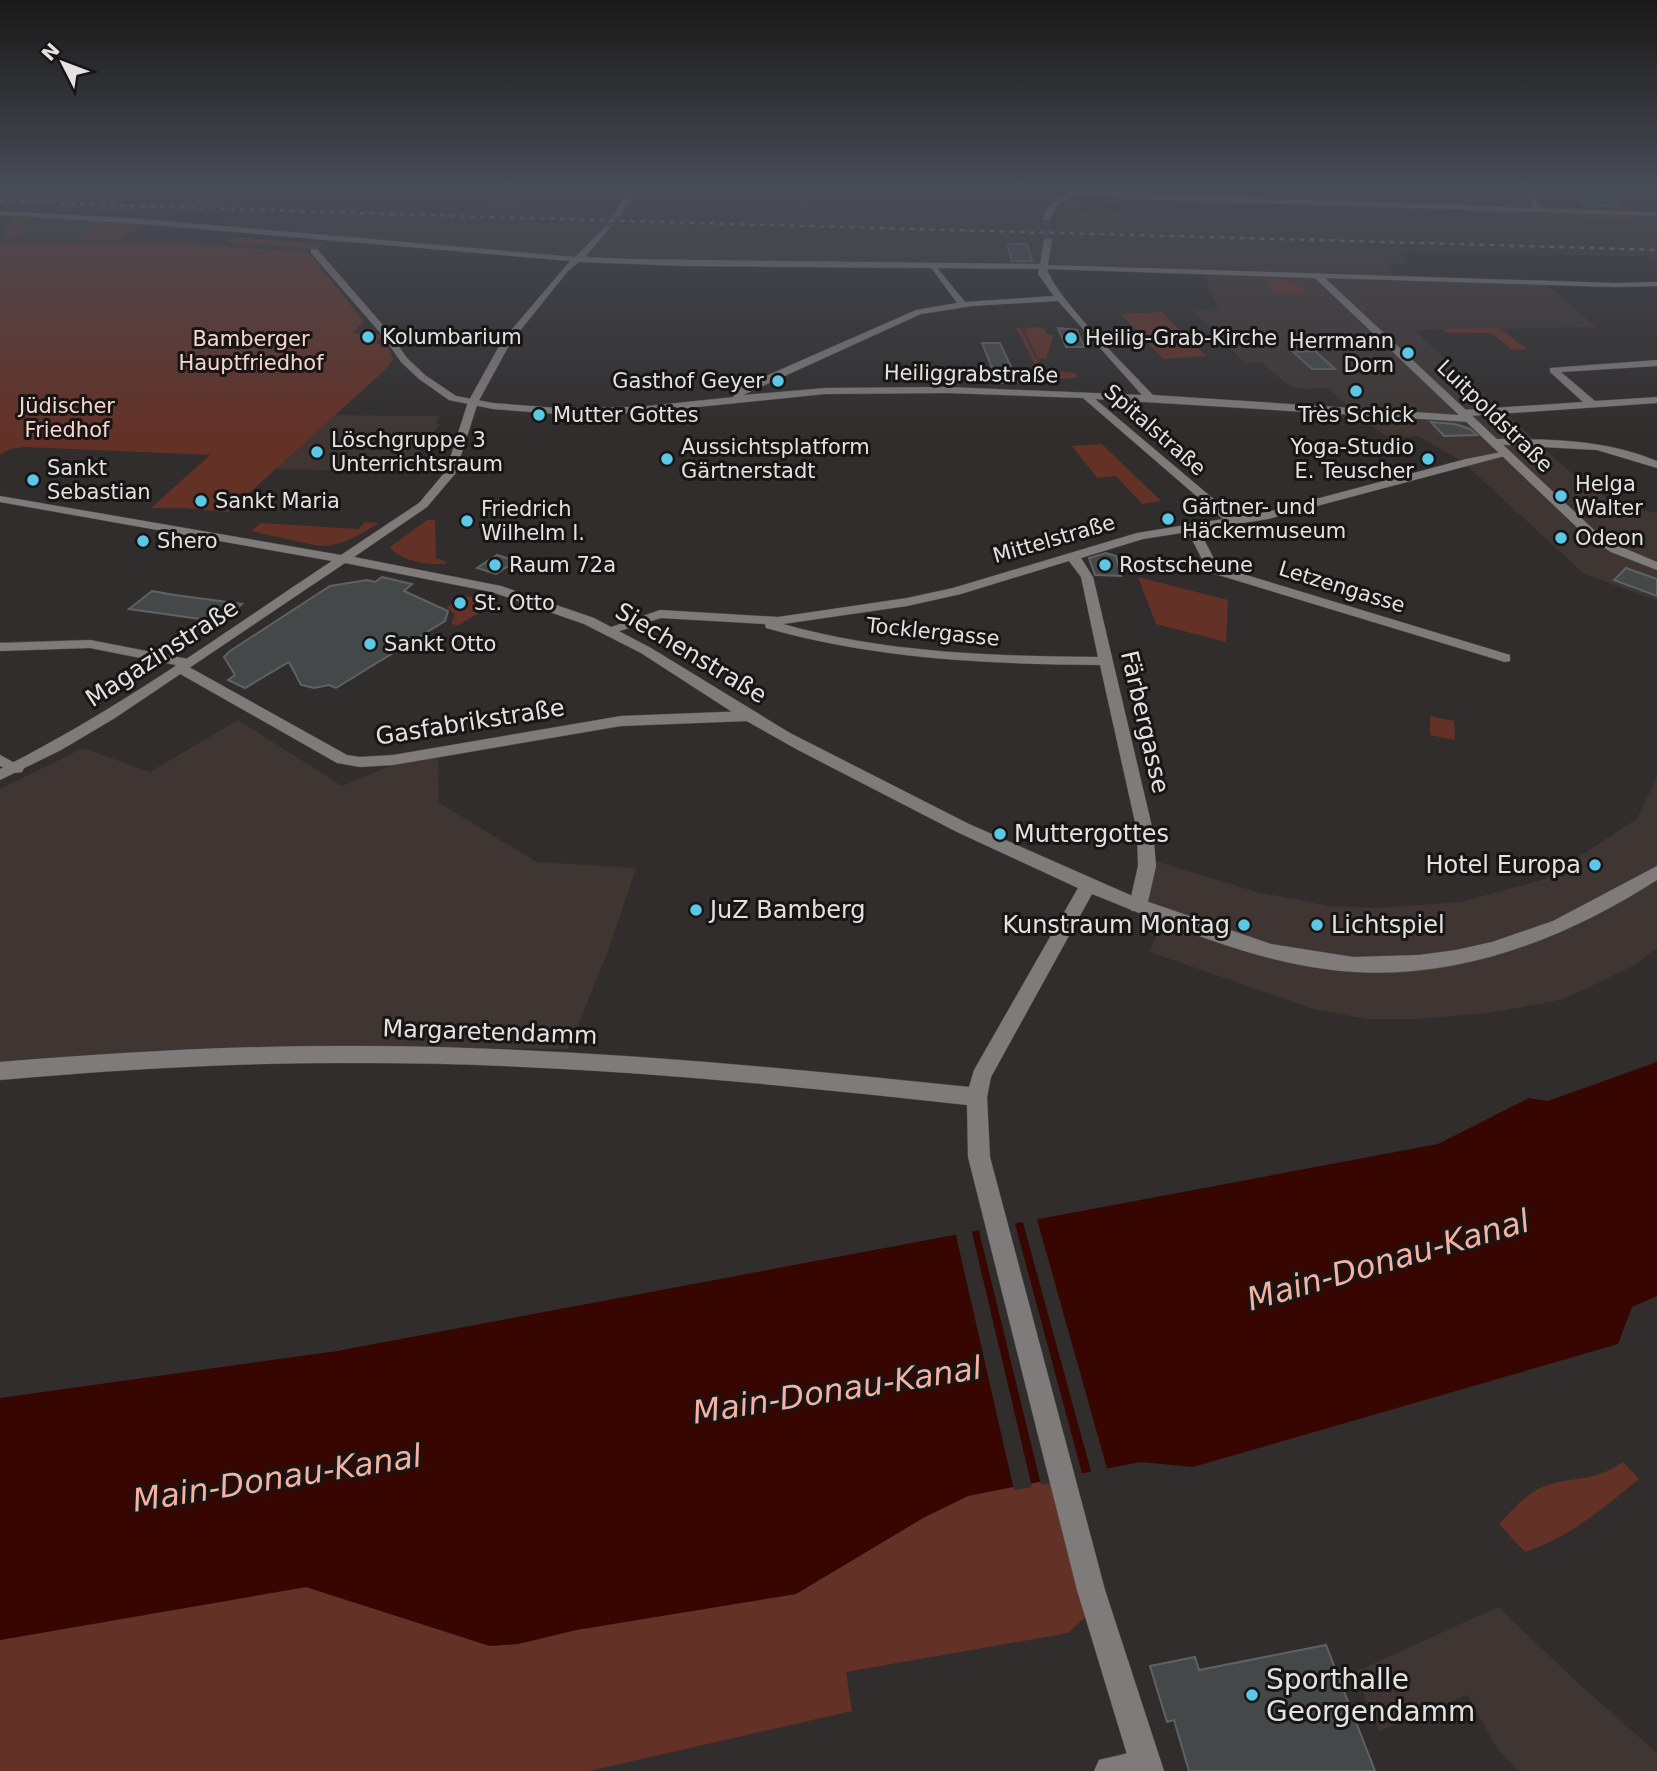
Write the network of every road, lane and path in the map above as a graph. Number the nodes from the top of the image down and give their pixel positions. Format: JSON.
{"nodes":[{"id":1,"x":331,"y":272,"type":"edge"},
{"id":2,"x":563,"y":272,"type":"edge"},
{"id":3,"x":938,"y":272,"type":"edge"},
{"id":4,"x":1042,"y":272,"type":"edge"},
{"id":5,"x":1185,"y":272,"type":"edge"},
{"id":6,"x":1318,"y":276,"type":"junction"},
{"id":7,"x":1657,"y":284,"type":"edge"},
{"id":8,"x":1060,"y":298,"type":"junction"},
{"id":9,"x":962,"y":304,"type":"junction"},
{"id":10,"x":1657,"y":363,"type":"edge"},
{"id":11,"x":1086,"y":396,"type":"junction"},
{"id":12,"x":1150,"y":398,"type":"junction"},
{"id":13,"x":740,"y":400,"type":"junction"},
{"id":14,"x":1657,"y":400,"type":"edge"},
{"id":15,"x":473,"y":402,"type":"junction"},
{"id":16,"x":1593,"y":405,"type":"junction"},
{"id":17,"x":1467,"y":416,"type":"junction"},
{"id":18,"x":1494,"y":442,"type":"junction"},
{"id":19,"x":1507,"y":454,"type":"junction"},
{"id":20,"x":1657,"y":465,"type":"edge"},
{"id":21,"x":4,"y":500,"type":"edge"},
{"id":22,"x":1231,"y":520,"type":"junction"},
{"id":23,"x":1191,"y":526,"type":"junction"},
{"id":24,"x":1070,"y":555,"type":"junction"},
{"id":25,"x":344,"y":560,"type":"junction"},
{"id":26,"x":1657,"y":566,"type":"edge"},
{"id":27,"x":758,"y":620,"type":"junction"},
{"id":28,"x":610,"y":630,"type":"junction"},
{"id":29,"x":0,"y":647,"type":"edge"},
{"id":30,"x":1505,"y":658,"type":"dead end"},
{"id":31,"x":1107,"y":661,"type":"junction"},
{"id":32,"x":184,"y":666,"type":"junction"},
{"id":33,"x":748,"y":716,"type":"junction"},
{"id":34,"x":0,"y":760,"type":"edge"},
{"id":35,"x":16,"y":768,"type":"junction"},
{"id":36,"x":0,"y":775,"type":"edge"},
{"id":37,"x":1657,"y":872,"type":"edge"},
{"id":38,"x":1087,"y":887,"type":"junction"},
{"id":39,"x":1139,"y":906,"type":"junction"},
{"id":40,"x":0,"y":1071,"type":"edge"},
{"id":41,"x":977,"y":1097,"type":"junction"},
{"id":42,"x":1147,"y":1767,"type":"edge"},
{"id":43,"x":1110,"y":1771,"type":"edge"}],
"edges":[{"from":1,"to":15,"type":"street","name":"Heiliggrabstraße"},
{"from":2,"to":15,"type":"street","name":"Magazinstraße"},
{"from":3,"to":9,"type":"street"},
{"from":4,"to":8,"type":"street"},
{"from":5,"to":6,"type":"street"},
{"from":6,"to":7,"type":"street"},
{"from":6,"to":17,"type":"street","name":"Luitpoldstraße"},
{"from":8,"to":9,"type":"street"},
{"from":8,"to":12,"type":"street"},
{"from":9,"to":13,"type":"street"},
{"from":10,"to":16,"type":"street"},
{"from":11,"to":12,"type":"street","name":"Heiliggrabstraße"},
{"from":11,"to":13,"type":"street","name":"Heiliggrabstraße"},
{"from":11,"to":22,"type":"street","name":"Spitalstraße"},
{"from":12,"to":17,"type":"street","name":"Heiliggrabstraße"},
{"from":13,"to":15,"type":"street","name":"Heiliggrabstraße"},
{"from":14,"to":16,"type":"street","name":"Heiliggrabstraße"},
{"from":15,"to":25,"type":"street","name":"Magazinstraße"},
{"from":16,"to":17,"type":"street","name":"Heiliggrabstraße"},
{"from":17,"to":18,"type":"street","name":"Luitpoldstraße"},
{"from":18,"to":19,"type":"street","name":"Luitpoldstraße"},
{"from":18,"to":20,"type":"street"},
{"from":19,"to":22,"type":"street","name":"Mittelstraße"},
{"from":19,"to":26,"type":"street","name":"Luitpoldstraße"},
{"from":21,"to":25,"type":"street","name":"Siechenstraße"},
{"from":22,"to":23,"type":"street","name":"Mittelstraße"},
{"from":23,"to":24,"type":"street","name":"Mittelstraße"},
{"from":23,"to":30,"type":"street","name":"Letzengasse"},
{"from":24,"to":27,"type":"street","name":"Mittelstraße"},
{"from":24,"to":31,"type":"street","name":"Färbergasse"},
{"from":25,"to":28,"type":"street","name":"Siechenstraße"},
{"from":25,"to":32,"type":"street","name":"Magazinstraße"},
{"from":27,"to":28,"type":"street","name":"Mittelstraße"},
{"from":27,"to":31,"type":"street","name":"Tocklergasse"},
{"from":28,"to":33,"type":"street","name":"Siechenstraße"},
{"from":29,"to":32,"type":"street","name":"Gasfabrikstraße"},
{"from":31,"to":39,"type":"street","name":"Färbergasse"},
{"from":32,"to":33,"type":"street","name":"Gasfabrikstraße"},
{"from":32,"to":35,"type":"street","name":"Magazinstraße"},
{"from":33,"to":38,"type":"street","name":"Siechenstraße"},
{"from":34,"to":35,"type":"street"},
{"from":35,"to":36,"type":"street","name":"Magazinstraße"},
{"from":37,"to":39,"type":"street","name":"Siechenstraße"},
{"from":38,"to":39,"type":"street","name":"Siechenstraße"},
{"from":38,"to":41,"type":"street"},
{"from":40,"to":41,"type":"street","name":"Margaretendamm"},
{"from":41,"to":42,"type":"street"},
{"from":42,"to":43,"type":"street"}]}
